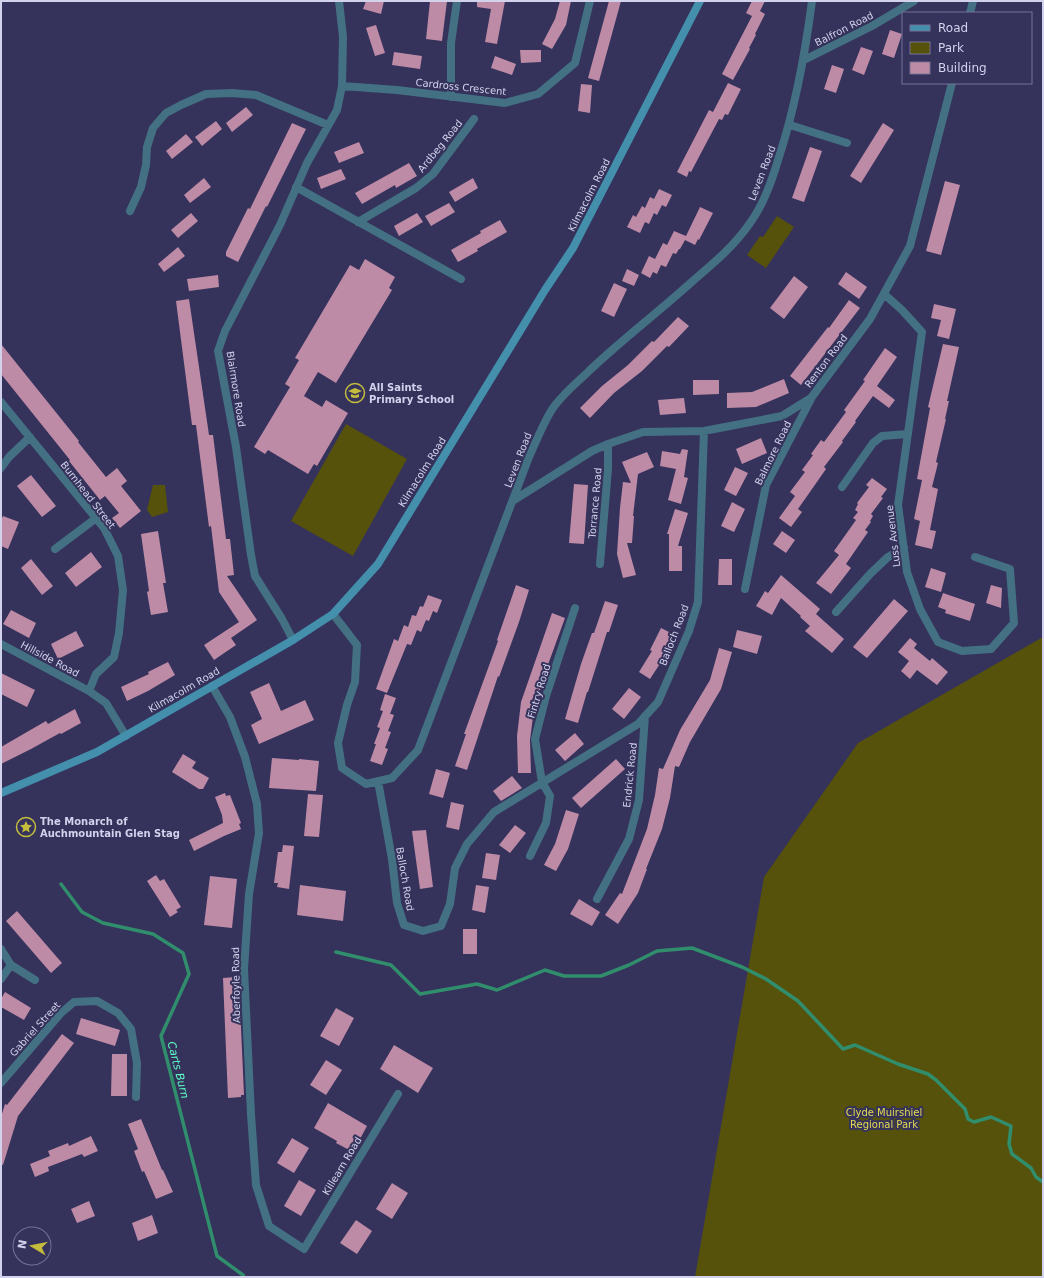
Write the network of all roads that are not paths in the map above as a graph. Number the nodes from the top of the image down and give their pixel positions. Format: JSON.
{"nodes":[{"id":1,"x":339,"y":1,"type":"edge"},
{"id":2,"x":457,"y":1,"type":"edge"},
{"id":3,"x":590,"y":1,"type":"edge"},
{"id":4,"x":700,"y":1,"type":"edge"},
{"id":5,"x":812,"y":1,"type":"edge"},
{"id":6,"x":914,"y":1,"type":"edge"},
{"id":7,"x":973,"y":1,"type":"edge"},
{"id":8,"x":970,"y":12,"type":"edge"},
{"id":9,"x":804,"y":60,"type":"junction"},
{"id":10,"x":952,"y":84,"type":"edge"},
{"id":11,"x":342,"y":86,"type":"junction"},
{"id":12,"x":451,"y":97,"type":"junction"},
{"id":13,"x":474,"y":119,"type":"dead end"},
{"id":14,"x":328,"y":125,"type":"junction"},
{"id":15,"x":790,"y":125,"type":"junction"},
{"id":16,"x":847,"y":143,"type":"dead end"},
{"id":17,"x":296,"y":187,"type":"junction"},
{"id":18,"x":130,"y":211,"type":"dead end"},
{"id":19,"x":358,"y":222,"type":"junction"},
{"id":20,"x":461,"y":279,"type":"dead end"},
{"id":21,"x":884,"y":294,"type":"junction"},
{"id":22,"x":811,"y":398,"type":"junction"},
{"id":23,"x":1,"y":402,"type":"edge"},
{"id":24,"x":704,"y":431,"type":"junction"},
{"id":25,"x":908,"y":434,"type":"junction"},
{"id":26,"x":30,"y":437,"type":"junction"},
{"id":27,"x":608,"y":444,"type":"junction"},
{"id":28,"x":1,"y":468,"type":"edge"},
{"id":29,"x":842,"y":487,"type":"dead end"},
{"id":30,"x":514,"y":500,"type":"junction"},
{"id":31,"x":96,"y":519,"type":"junction"},
{"id":32,"x":904,"y":548,"type":"junction"},
{"id":33,"x":55,"y":549,"type":"dead end"},
{"id":34,"x":975,"y":557,"type":"dead end"},
{"id":35,"x":600,"y":564,"type":"dead end"},
{"id":36,"x":745,"y":589,"type":"dead end"},
{"id":37,"x":575,"y":608,"type":"dead end"},
{"id":38,"x":836,"y":612,"type":"dead end"},
{"id":39,"x":333,"y":614,"type":"junction"},
{"id":40,"x":292,"y":640,"type":"junction"},
{"id":41,"x":1,"y":644,"type":"edge"},
{"id":42,"x":212,"y":686,"type":"junction"},
{"id":43,"x":89,"y":691,"type":"junction"},
{"id":44,"x":645,"y":716,"type":"junction"},
{"id":45,"x":126,"y":736,"type":"junction"},
{"id":46,"x":378,"y":781,"type":"junction"},
{"id":47,"x":542,"y":782,"type":"junction"},
{"id":48,"x":1,"y":794,"type":"edge"},
{"id":49,"x":530,"y":856,"type":"dead end"},
{"id":50,"x":598,"y":899,"type":"dead end"},
{"id":51,"x":1,"y":950,"type":"edge"},
{"id":52,"x":11,"y":965,"type":"junction"},
{"id":53,"x":1,"y":979,"type":"edge"},
{"id":54,"x":35,"y":980,"type":"dead end"},
{"id":55,"x":1,"y":1083,"type":"edge"},
{"id":56,"x":398,"y":1094,"type":"dead end"},
{"id":57,"x":136,"y":1097,"type":"dead end"},
{"id":58,"x":304,"y":1249,"type":"joint"}],
"edges":[{"from":1,"to":11,"type":"street","name":"Blairmore Road"},
{"from":2,"to":12,"type":"street"},
{"from":3,"to":12,"type":"street","name":"Cardross Crescent"},
{"from":4,"to":39,"type":"main road","name":"Kilmacolm Road"},
{"from":5,"to":9,"type":"street","name":"Leven Road"},
{"from":6,"to":9,"type":"street","name":"Balfron Road"},
{"from":7,"to":8,"type":"street"},
{"from":9,"to":15,"type":"street","name":"Leven Road"},
{"from":10,"to":21,"type":"street","name":"Renton Road"},
{"from":11,"to":12,"type":"street","name":"Cardross Crescent"},
{"from":11,"to":14,"type":"street","name":"Blairmore Road"},
{"from":13,"to":19,"type":"street","name":"Ardbeg Road"},
{"from":14,"to":17,"type":"street","name":"Blairmore Road"},
{"from":14,"to":18,"type":"street"},
{"from":15,"to":16,"type":"street"},
{"from":15,"to":30,"type":"street","name":"Leven Road"},
{"from":17,"to":19,"type":"street"},
{"from":17,"to":40,"type":"street","name":"Blairmore Road"},
{"from":19,"to":20,"type":"street"},
{"from":21,"to":22,"type":"street","name":"Renton Road"},
{"from":21,"to":25,"type":"street","name":"Luss Avenue"},
{"from":22,"to":24,"type":"street","name":"Renton Road"},
{"from":22,"to":36,"type":"street","name":"Balmore Road"},
{"from":23,"to":26,"type":"street","name":"Burnhead Street"},
{"from":24,"to":27,"type":"street","name":"Renton Road"},
{"from":24,"to":44,"type":"street","name":"Balloch Road"},
{"from":25,"to":29,"type":"street"},
{"from":25,"to":32,"type":"street","name":"Luss Avenue"},
{"from":26,"to":28,"type":"street"},
{"from":26,"to":31,"type":"street","name":"Burnhead Street"},
{"from":27,"to":30,"type":"street","name":"Renton Road"},
{"from":27,"to":35,"type":"street","name":"Torrance Road"},
{"from":30,"to":46,"type":"street","name":"Leven Road"},
{"from":31,"to":33,"type":"street"},
{"from":31,"to":43,"type":"street","name":"Burnhead Street"},
{"from":32,"to":34,"type":"street","name":"Luss Avenue"},
{"from":32,"to":38,"type":"street"},
{"from":37,"to":47,"type":"street","name":"Fintry Road"},
{"from":39,"to":40,"type":"main road","name":"Kilmacolm Road"},
{"from":39,"to":46,"type":"street","name":"Leven Road"},
{"from":40,"to":42,"type":"main road","name":"Kilmacolm Road"},
{"from":41,"to":43,"type":"street","name":"Hillside Road"},
{"from":42,"to":45,"type":"main road","name":"Kilmacolm Road"},
{"from":42,"to":58,"type":"street","name":"Aberfoyle Road"},
{"from":43,"to":45,"type":"street"},
{"from":44,"to":47,"type":"street","name":"Balloch Road"},
{"from":44,"to":50,"type":"street","name":"Endrick Road"},
{"from":45,"to":48,"type":"main road","name":"Kilmacolm Road"},
{"from":46,"to":47,"type":"street","name":"Balloch Road"},
{"from":47,"to":49,"type":"street"},
{"from":51,"to":52,"type":"street"},
{"from":52,"to":53,"type":"street"},
{"from":52,"to":54,"type":"street"},
{"from":55,"to":57,"type":"street","name":"Gabriel Street"},
{"from":56,"to":58,"type":"street","name":"Killearn Road"}]}
